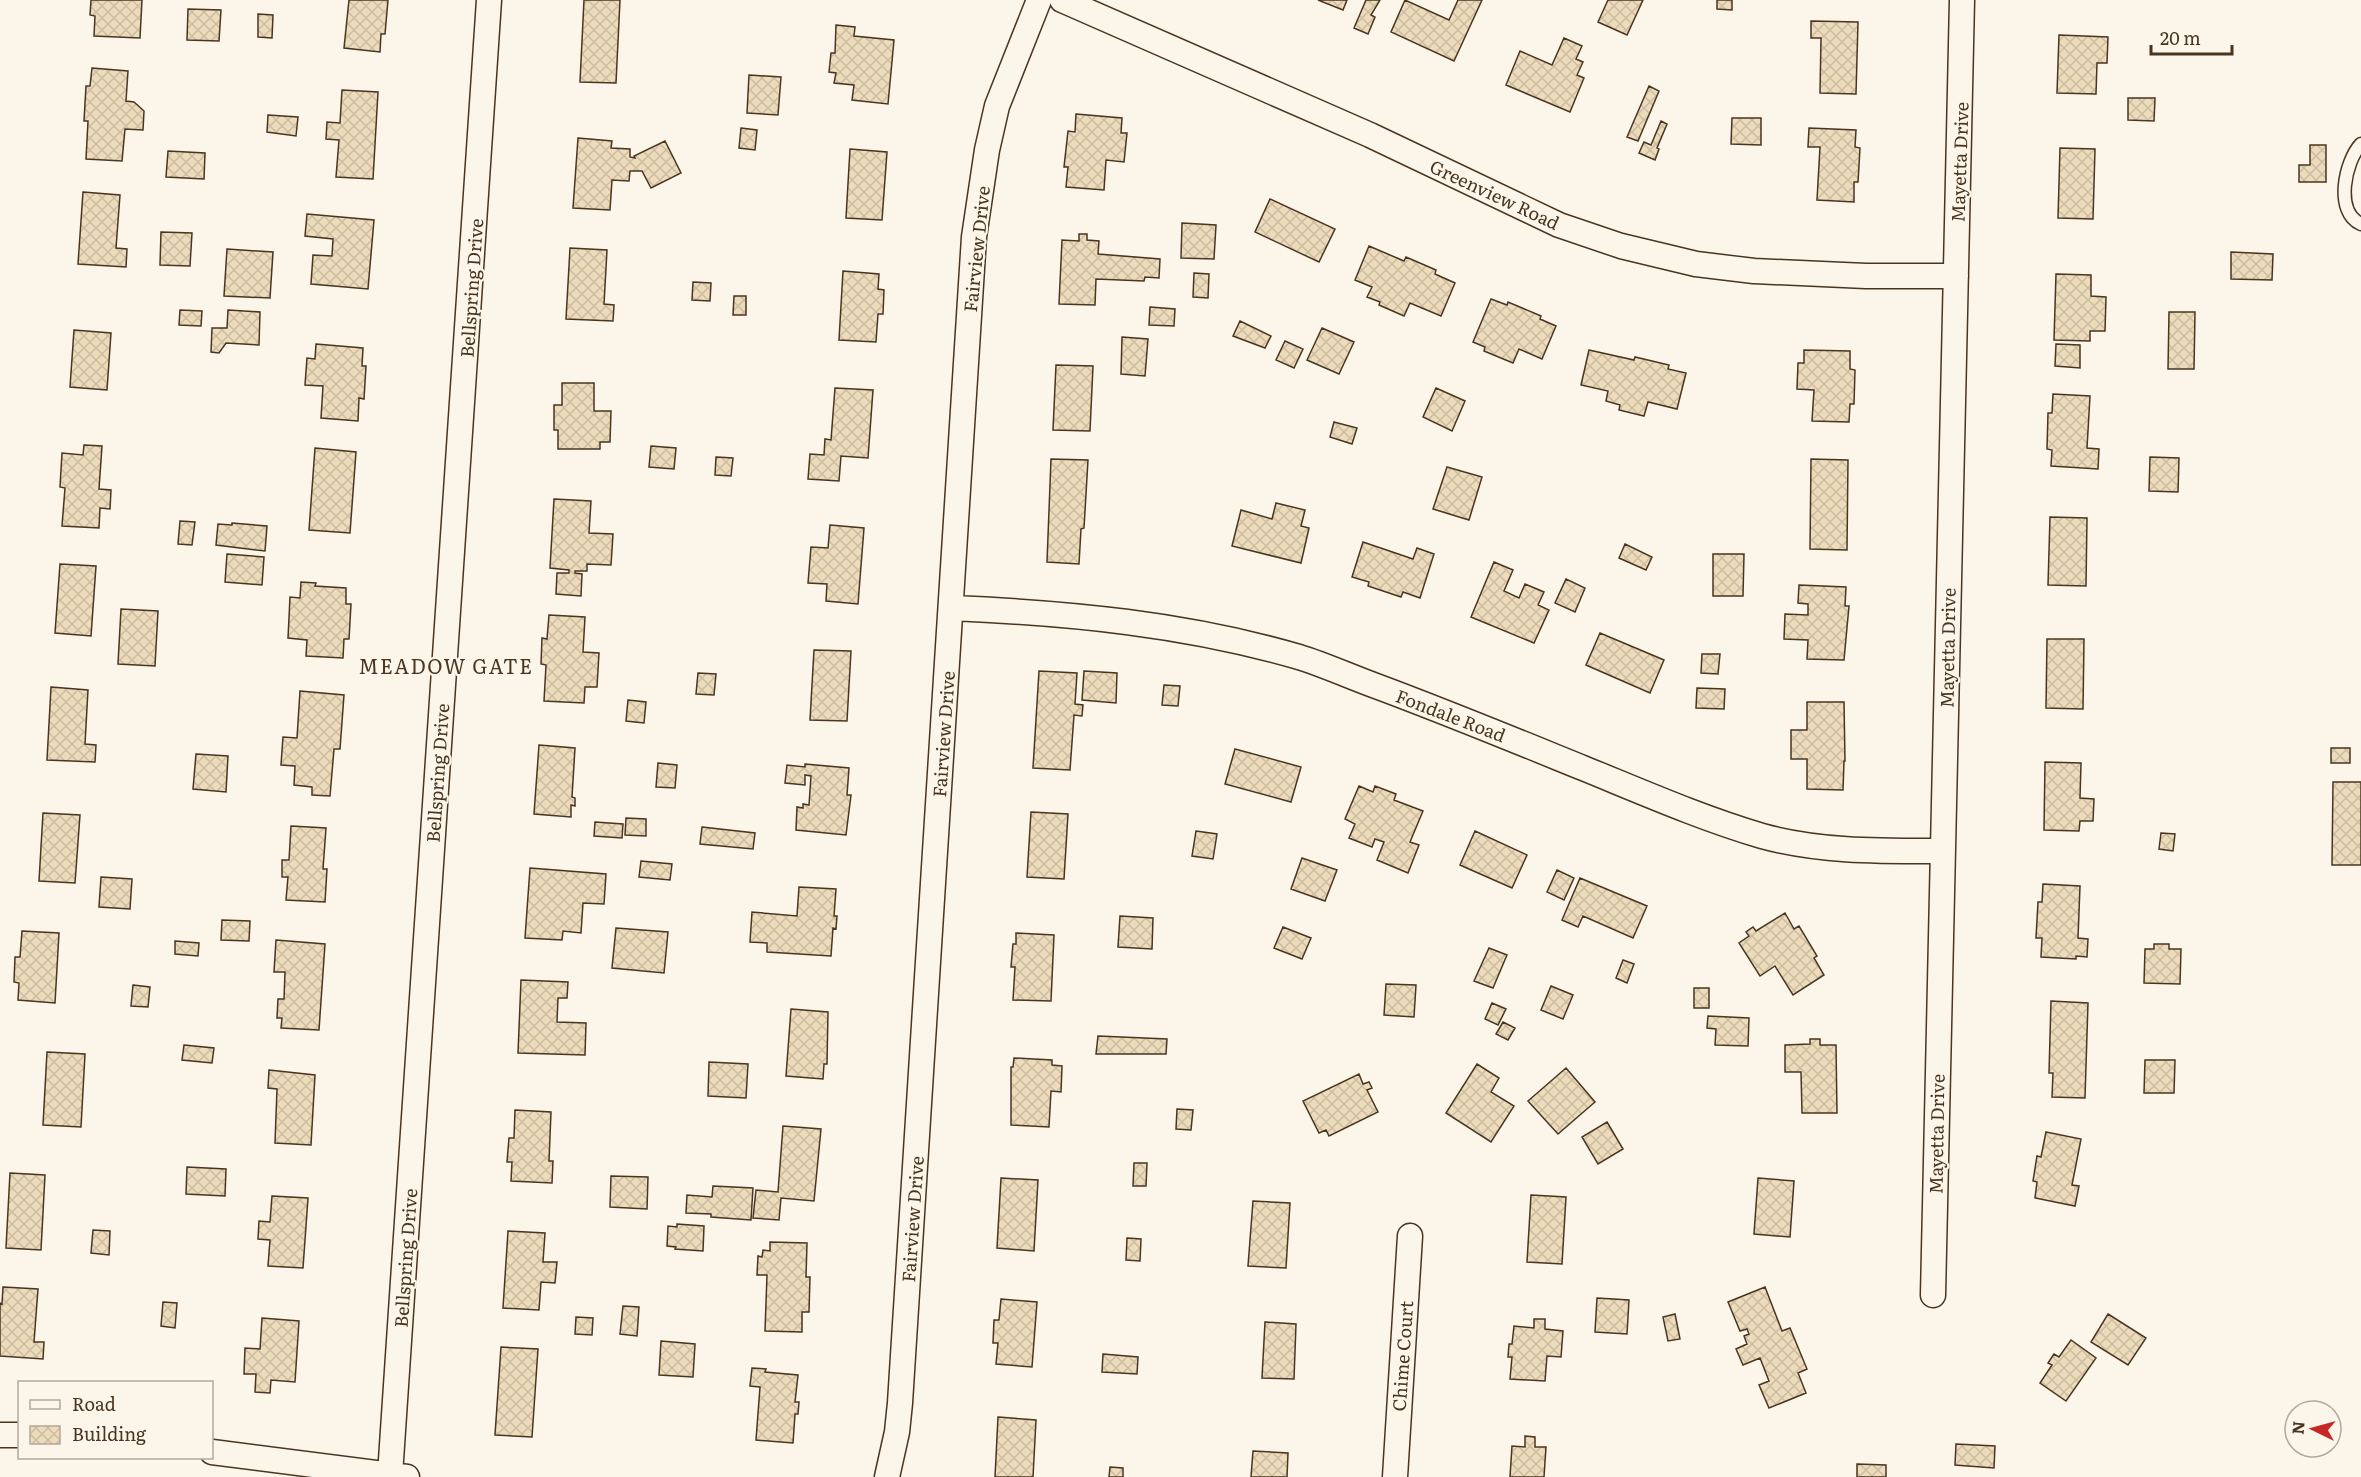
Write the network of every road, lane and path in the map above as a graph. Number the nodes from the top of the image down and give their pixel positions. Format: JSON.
{"nodes":[{"id":1,"x":489,"y":0,"type":"edge"},
{"id":2,"x":1039,"y":0,"type":"edge"},
{"id":3,"x":1062,"y":0,"type":"edge"},
{"id":4,"x":1962,"y":0,"type":"edge"},
{"id":5,"x":2361,"y":144,"type":"edge"},
{"id":6,"x":2361,"y":224,"type":"edge"},
{"id":7,"x":1956,"y":276,"type":"junction"},
{"id":8,"x":952,"y":608,"type":"junction"},
{"id":9,"x":1942,"y":851,"type":"junction"},
{"id":10,"x":1410,"y":1236,"type":"dead end"},
{"id":11,"x":1933,"y":1295,"type":"dead end"},
{"id":12,"x":0,"y":1435,"type":"edge"},
{"id":13,"x":18,"y":1436,"type":"edge"},
{"id":14,"x":213,"y":1452,"type":"edge"},
{"id":15,"x":399,"y":1476,"type":"edge"},
{"id":16,"x":887,"y":1477,"type":"edge"},
{"id":17,"x":1395,"y":1477,"type":"edge"}],
"edges":[{"from":1,"to":15,"type":"street","name":"Bellspring Drive"},
{"from":2,"to":8,"type":"street","name":"Fairview Drive"},
{"from":3,"to":7,"type":"street","name":"Greenview Road"},
{"from":4,"to":7,"type":"street","name":"Mayetta Drive"},
{"from":5,"to":6,"type":"lane"},
{"from":7,"to":9,"type":"street","name":"Mayetta Drive"},
{"from":8,"to":9,"type":"street","name":"Fondale Road"},
{"from":8,"to":16,"type":"street","name":"Fairview Drive"},
{"from":9,"to":11,"type":"street","name":"Mayetta Drive"},
{"from":10,"to":17,"type":"street","name":"Chime Court"},
{"from":12,"to":13,"type":"street"},
{"from":14,"to":15,"type":"street"}]}
